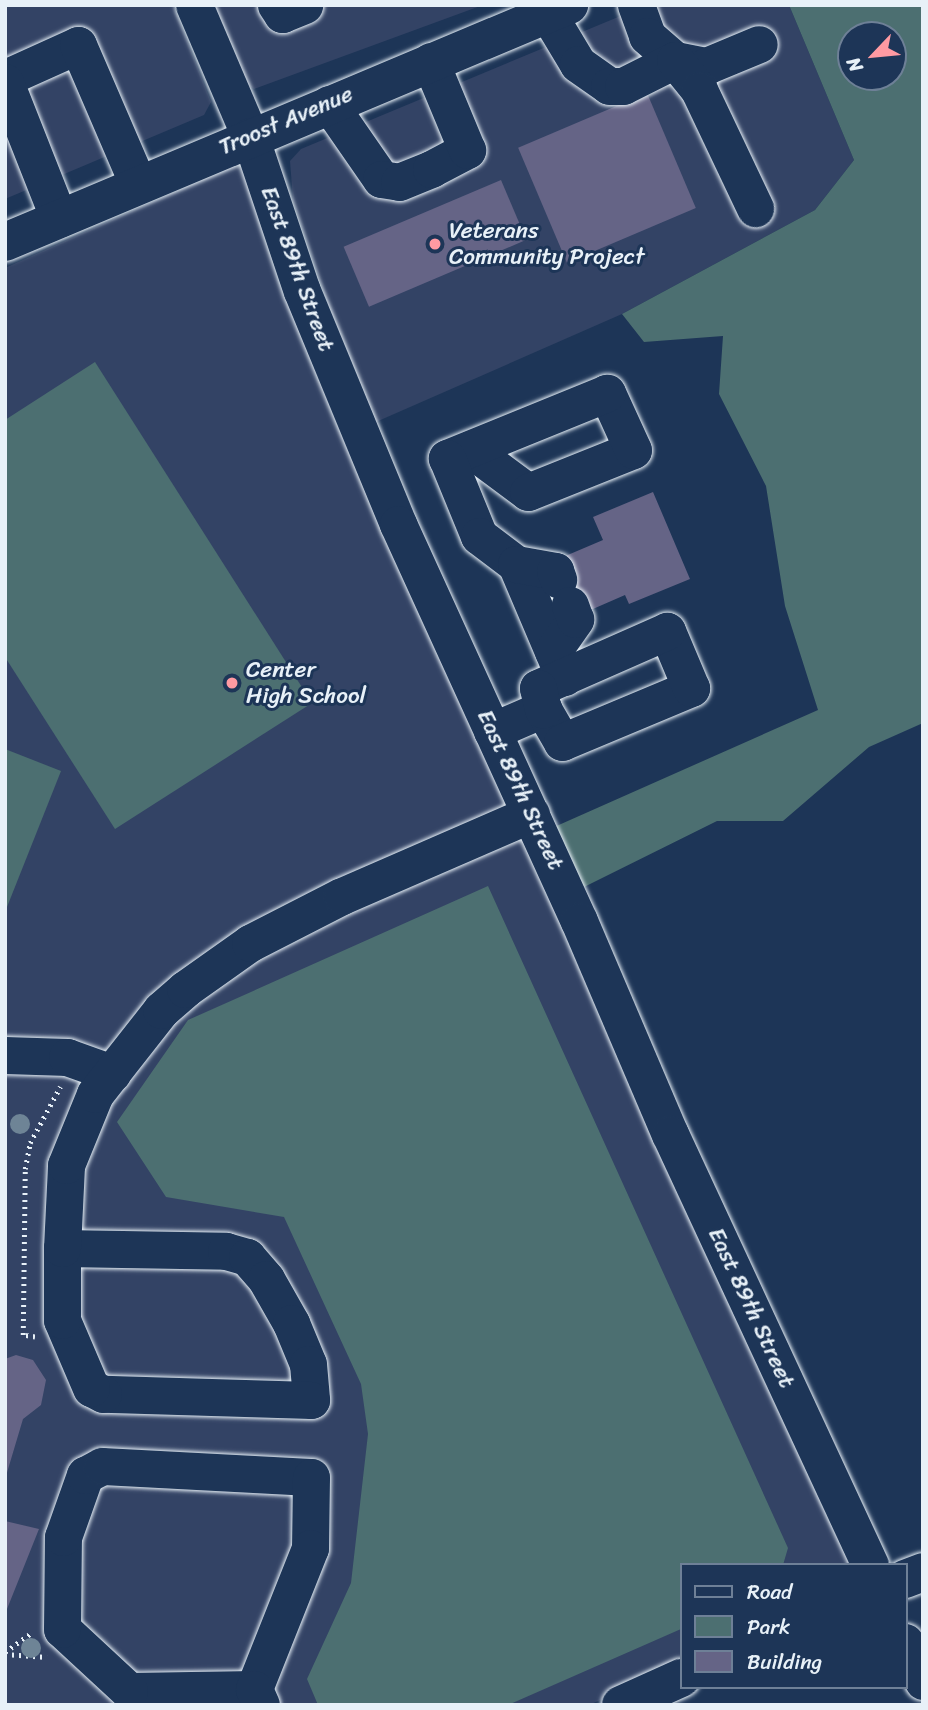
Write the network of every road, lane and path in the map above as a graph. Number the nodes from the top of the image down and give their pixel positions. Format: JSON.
{"nodes":[{"id":1,"x":194,"y":5,"type":"edge"},
{"id":2,"x":276,"y":5,"type":"edge"},
{"id":3,"x":304,"y":5,"type":"edge"},
{"id":4,"x":636,"y":5,"type":"edge"},
{"id":5,"x":559,"y":10,"type":"edge"},
{"id":6,"x":759,"y":44,"type":"dead end"},
{"id":7,"x":675,"y":60,"type":"junction"},
{"id":8,"x":430,"y":61,"type":"junction"},
{"id":9,"x":5,"y":80,"type":"edge"},
{"id":10,"x":328,"y":104,"type":"junction"},
{"id":11,"x":250,"y":136,"type":"junction"},
{"id":12,"x":138,"y":184,"type":"junction"},
{"id":13,"x":755,"y":208,"type":"dead end"},
{"id":14,"x":59,"y":219,"type":"junction"},
{"id":15,"x":5,"y":242,"type":"edge"},
{"id":16,"x":470,"y":449,"type":"dead end"},
{"id":17,"x":516,"y":564,"type":"junction"},
{"id":18,"x":558,"y":664,"type":"junction"},
{"id":19,"x":542,"y":709,"type":"junction"},
{"id":20,"x":492,"y":731,"type":"junction"},
{"id":21,"x":531,"y":814,"type":"junction"},
{"id":22,"x":5,"y":1055,"type":"edge"},
{"id":23,"x":112,"y":1073,"type":"junction"},
{"id":24,"x":62,"y":1248,"type":"junction"},
{"id":25,"x":869,"y":1563,"type":"edge"},
{"id":26,"x":41,"y":1633,"type":"dead end"},
{"id":27,"x":48,"y":1646,"type":"dead end"},
{"id":28,"x":907,"y":1646,"type":"edge"},
{"id":29,"x":5,"y":1652,"type":"edge"},
{"id":30,"x":53,"y":1652,"type":"dead end"},
{"id":31,"x":680,"y":1678,"type":"edge"},
{"id":32,"x":923,"y":1681,"type":"edge"},
{"id":33,"x":257,"y":1697,"type":"edge"},
{"id":34,"x":621,"y":1705,"type":"edge"}],
"edges":[{"from":1,"to":11,"type":"street","name":"East 89th Street"},
{"from":2,"to":3,"type":"street"},
{"from":4,"to":7,"type":"street"},
{"from":5,"to":7,"type":"street"},
{"from":5,"to":8,"type":"main road","name":"Troost Avenue"},
{"from":6,"to":7,"type":"street"},
{"from":7,"to":13,"type":"street"},
{"from":8,"to":10,"type":"main road","name":"Troost Avenue"},
{"from":8,"to":10,"type":"street"},
{"from":9,"to":12,"type":"street"},
{"from":9,"to":14,"type":"street"},
{"from":10,"to":11,"type":"main road","name":"Troost Avenue"},
{"from":11,"to":12,"type":"main road","name":"Troost Avenue"},
{"from":11,"to":20,"type":"street","name":"East 89th Street"},
{"from":12,"to":14,"type":"main road","name":"Troost Avenue"},
{"from":14,"to":15,"type":"main road","name":"Troost Avenue"},
{"from":16,"to":17,"type":"street"},
{"from":17,"to":18,"type":"street"},
{"from":17,"to":18,"type":"street"},
{"from":18,"to":19,"type":"street"},
{"from":18,"to":19,"type":"street"},
{"from":19,"to":20,"type":"street"},
{"from":20,"to":21,"type":"street","name":"East 89th Street"},
{"from":21,"to":23,"type":"street"},
{"from":21,"to":25,"type":"street","name":"East 89th Street"},
{"from":22,"to":23,"type":"street"},
{"from":23,"to":24,"type":"street"},
{"from":24,"to":24,"type":"street"},
{"from":26,"to":29,"type":"path"},
{"from":27,"to":30,"type":"path"},
{"from":28,"to":32,"type":"street"},
{"from":31,"to":34,"type":"main road"},
{"from":33,"to":33,"type":"street"}]}
